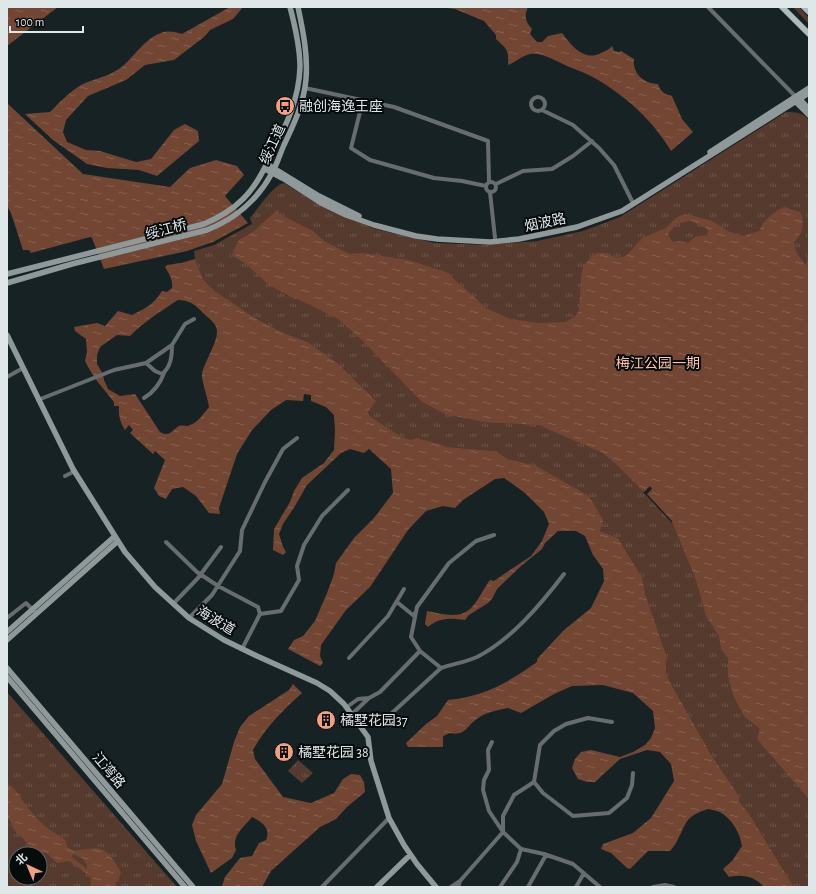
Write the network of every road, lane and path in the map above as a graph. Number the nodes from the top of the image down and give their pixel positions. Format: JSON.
{"nodes":[{"id":1,"x":290,"y":7,"type":"edge"},
{"id":2,"x":298,"y":7,"type":"edge"},
{"id":3,"x":708,"y":7,"type":"edge"},
{"id":4,"x":782,"y":7,"type":"edge"},
{"id":5,"x":804,"y":7,"type":"edge"},
{"id":6,"x":809,"y":12,"type":"edge"},
{"id":7,"x":809,"y":34,"type":"edge"},
{"id":8,"x":305,"y":88,"type":"junction"},
{"id":9,"x":809,"y":88,"type":"edge"},
{"id":10,"x":809,"y":93,"type":"edge"},
{"id":11,"x":796,"y":98,"type":"junction"},
{"id":12,"x":363,"y":100,"type":"junction"},
{"id":13,"x":809,"y":109,"type":"edge"},
{"id":14,"x":542,"y":110,"type":"dead end"},
{"id":15,"x":809,"y":116,"type":"edge"},
{"id":16,"x":592,"y":141,"type":"junction"},
{"id":17,"x":266,"y":166,"type":"junction"},
{"id":18,"x":273,"y":170,"type":"junction"},
{"id":19,"x":488,"y":184,"type":"junction"},
{"id":20,"x":496,"y":184,"type":"junction"},
{"id":21,"x":490,"y":192,"type":"junction"},
{"id":22,"x":632,"y":201,"type":"junction"},
{"id":23,"x":237,"y":205,"type":"joint"},
{"id":24,"x":241,"y":210,"type":"joint"},
{"id":25,"x":495,"y":238,"type":"junction"},
{"id":26,"x":7,"y":274,"type":"edge"},
{"id":27,"x":7,"y":283,"type":"edge"},
{"id":28,"x":194,"y":319,"type":"dead end"},
{"id":29,"x":7,"y":336,"type":"edge"},
{"id":30,"x":172,"y":345,"type":"junction"},
{"id":31,"x":146,"y":363,"type":"junction"},
{"id":32,"x":23,"y":368,"type":"junction"},
{"id":33,"x":164,"y":372,"type":"junction"},
{"id":34,"x":7,"y":377,"type":"edge"},
{"id":35,"x":144,"y":398,"type":"dead end"},
{"id":36,"x":38,"y":400,"type":"junction"},
{"id":37,"x":297,"y":438,"type":"dead end"},
{"id":38,"x":75,"y":471,"type":"junction"},
{"id":39,"x":65,"y":476,"type":"dead end"},
{"id":40,"x":348,"y":490,"type":"dead end"},
{"id":41,"x":494,"y":535,"type":"dead end"},
{"id":42,"x":117,"y":538,"type":"junction"},
{"id":43,"x":166,"y":542,"type":"dead end"},
{"id":44,"x":221,"y":547,"type":"dead end"},
{"id":45,"x":201,"y":574,"type":"junction"},
{"id":46,"x":564,"y":574,"type":"dead end"},
{"id":47,"x":218,"y":586,"type":"junction"},
{"id":48,"x":404,"y":589,"type":"dead end"},
{"id":49,"x":397,"y":602,"type":"junction"},
{"id":50,"x":173,"y":604,"type":"junction"},
{"id":51,"x":417,"y":607,"type":"junction"},
{"id":52,"x":35,"y":611,"type":"junction"},
{"id":53,"x":260,"y":614,"type":"junction"},
{"id":54,"x":7,"y":618,"type":"edge"},
{"id":55,"x":189,"y":618,"type":"junction"},
{"id":56,"x":7,"y":632,"type":"edge"},
{"id":57,"x":7,"y":640,"type":"edge"},
{"id":58,"x":242,"y":649,"type":"junction"},
{"id":59,"x":420,"y":651,"type":"junction"},
{"id":60,"x":349,"y":658,"type":"dead end"},
{"id":61,"x":7,"y":668,"type":"edge"},
{"id":62,"x":441,"y":668,"type":"junction"},
{"id":63,"x":7,"y":677,"type":"edge"},
{"id":64,"x":369,"y":698,"type":"junction"},
{"id":65,"x":347,"y":707,"type":"junction"},
{"id":66,"x":352,"y":714,"type":"junction"},
{"id":67,"x":612,"y":722,"type":"dead end"},
{"id":68,"x":380,"y":724,"type":"dead end"},
{"id":69,"x":492,"y":742,"type":"dead end"},
{"id":70,"x":633,"y":773,"type":"dead end"},
{"id":71,"x":534,"y":782,"type":"junction"},
{"id":72,"x":389,"y":818,"type":"junction"},
{"id":73,"x":503,"y":832,"type":"junction"},
{"id":74,"x":521,"y":849,"type":"junction"},
{"id":75,"x":410,"y":855,"type":"junction"},
{"id":76,"x":546,"y":855,"type":"junction"},
{"id":77,"x":584,"y":873,"type":"junction"},
{"id":78,"x":460,"y":881,"type":"junction"},
{"id":79,"x":185,"y":887,"type":"edge"},
{"id":80,"x":193,"y":887,"type":"edge"},
{"id":81,"x":322,"y":887,"type":"edge"},
{"id":82,"x":377,"y":887,"type":"edge"},
{"id":83,"x":436,"y":887,"type":"edge"},
{"id":84,"x":451,"y":887,"type":"edge"},
{"id":85,"x":458,"y":887,"type":"edge"},
{"id":86,"x":500,"y":887,"type":"edge"},
{"id":87,"x":528,"y":887,"type":"edge"},
{"id":88,"x":576,"y":887,"type":"edge"},
{"id":89,"x":600,"y":887,"type":"edge"},
{"id":90,"x":653,"y":887,"type":"edge"},
{"id":91,"x":674,"y":887,"type":"edge"}],
"edges":[{"from":1,"to":17,"type":"main road","name":"绥江道"},
{"from":2,"to":8,"type":"main road","name":"绥江道"},
{"from":3,"to":11,"type":"street"},
{"from":4,"to":7,"type":"main road"},
{"from":5,"to":6,"type":"main road"},
{"from":8,"to":12,"type":"street"},
{"from":8,"to":18,"type":"main road","name":"绥江道"},
{"from":9,"to":11,"type":"main road","name":"烟波路"},
{"from":10,"to":11,"type":"main road","name":"烟波路"},
{"from":11,"to":13,"type":"main road"},
{"from":11,"to":15,"type":"main road"},
{"from":11,"to":18,"type":"main road","name":"烟波路"},
{"from":11,"to":22,"type":"main road","name":"烟波路"},
{"from":12,"to":19,"type":"street"},
{"from":12,"to":19,"type":"street"},
{"from":14,"to":16,"type":"street"},
{"from":16,"to":20,"type":"street"},
{"from":16,"to":22,"type":"street"},
{"from":17,"to":18,"type":"main road","name":"烟波路"},
{"from":17,"to":23,"type":"main road","name":"绥江道"},
{"from":18,"to":24,"type":"main road","name":"绥江道"},
{"from":18,"to":25,"type":"main road","name":"烟波路"},
{"from":19,"to":20,"type":"street"},
{"from":19,"to":21,"type":"street"},
{"from":20,"to":21,"type":"street"},
{"from":21,"to":25,"type":"street"},
{"from":22,"to":25,"type":"main road","name":"烟波路"},
{"from":23,"to":26,"type":"main road","name":"绥江桥"},
{"from":24,"to":27,"type":"main road","name":"绥江桥"},
{"from":28,"to":30,"type":"street"},
{"from":29,"to":32,"type":"main road","name":"海波道"},
{"from":30,"to":31,"type":"street"},
{"from":30,"to":33,"type":"street"},
{"from":31,"to":33,"type":"street"},
{"from":31,"to":36,"type":"street"},
{"from":32,"to":34,"type":"street"},
{"from":32,"to":36,"type":"main road","name":"海波道"},
{"from":33,"to":35,"type":"street"},
{"from":36,"to":38,"type":"main road","name":"海波道"},
{"from":37,"to":47,"type":"street"},
{"from":38,"to":39,"type":"street"},
{"from":38,"to":42,"type":"main road","name":"海波道"},
{"from":40,"to":53,"type":"street"},
{"from":41,"to":51,"type":"street"},
{"from":42,"to":50,"type":"main road","name":"海波道"},
{"from":42,"to":52,"type":"main road"},
{"from":43,"to":45,"type":"street"},
{"from":44,"to":45,"type":"street"},
{"from":45,"to":47,"type":"street"},
{"from":45,"to":50,"type":"street"},
{"from":46,"to":62,"type":"street"},
{"from":47,"to":53,"type":"street"},
{"from":47,"to":55,"type":"street"},
{"from":48,"to":49,"type":"street"},
{"from":49,"to":51,"type":"street"},
{"from":49,"to":60,"type":"street"},
{"from":50,"to":55,"type":"main road","name":"海波道"},
{"from":51,"to":59,"type":"street"},
{"from":52,"to":54,"type":"street"},
{"from":52,"to":56,"type":"main road"},
{"from":52,"to":57,"type":"main road"},
{"from":53,"to":58,"type":"street"},
{"from":55,"to":58,"type":"main road","name":"海波道"},
{"from":58,"to":65,"type":"main road","name":"海波道"},
{"from":59,"to":62,"type":"street"},
{"from":59,"to":64,"type":"street"},
{"from":61,"to":80,"type":"main road","name":"江湾路"},
{"from":62,"to":68,"type":"street"},
{"from":63,"to":79,"type":"main road","name":"江湾路"},
{"from":64,"to":65,"type":"street"},
{"from":64,"to":66,"type":"street"},
{"from":65,"to":66,"type":"main road","name":"海波道"},
{"from":66,"to":72,"type":"main road","name":"海波道"},
{"from":67,"to":71,"type":"street"},
{"from":69,"to":73,"type":"street"},
{"from":70,"to":71,"type":"street"},
{"from":71,"to":73,"type":"street"},
{"from":72,"to":75,"type":"main road","name":"海波道"},
{"from":72,"to":81,"type":"street"},
{"from":73,"to":74,"type":"street"},
{"from":73,"to":78,"type":"street"},
{"from":74,"to":76,"type":"street"},
{"from":74,"to":86,"type":"street"},
{"from":75,"to":82,"type":"main road"},
{"from":75,"to":83,"type":"main road","name":"海波道"},
{"from":76,"to":77,"type":"street"},
{"from":76,"to":87,"type":"street"},
{"from":77,"to":88,"type":"street"},
{"from":77,"to":89,"type":"street"},
{"from":78,"to":84,"type":"street"},
{"from":78,"to":85,"type":"street"},
{"from":90,"to":91,"type":"street"}]}
